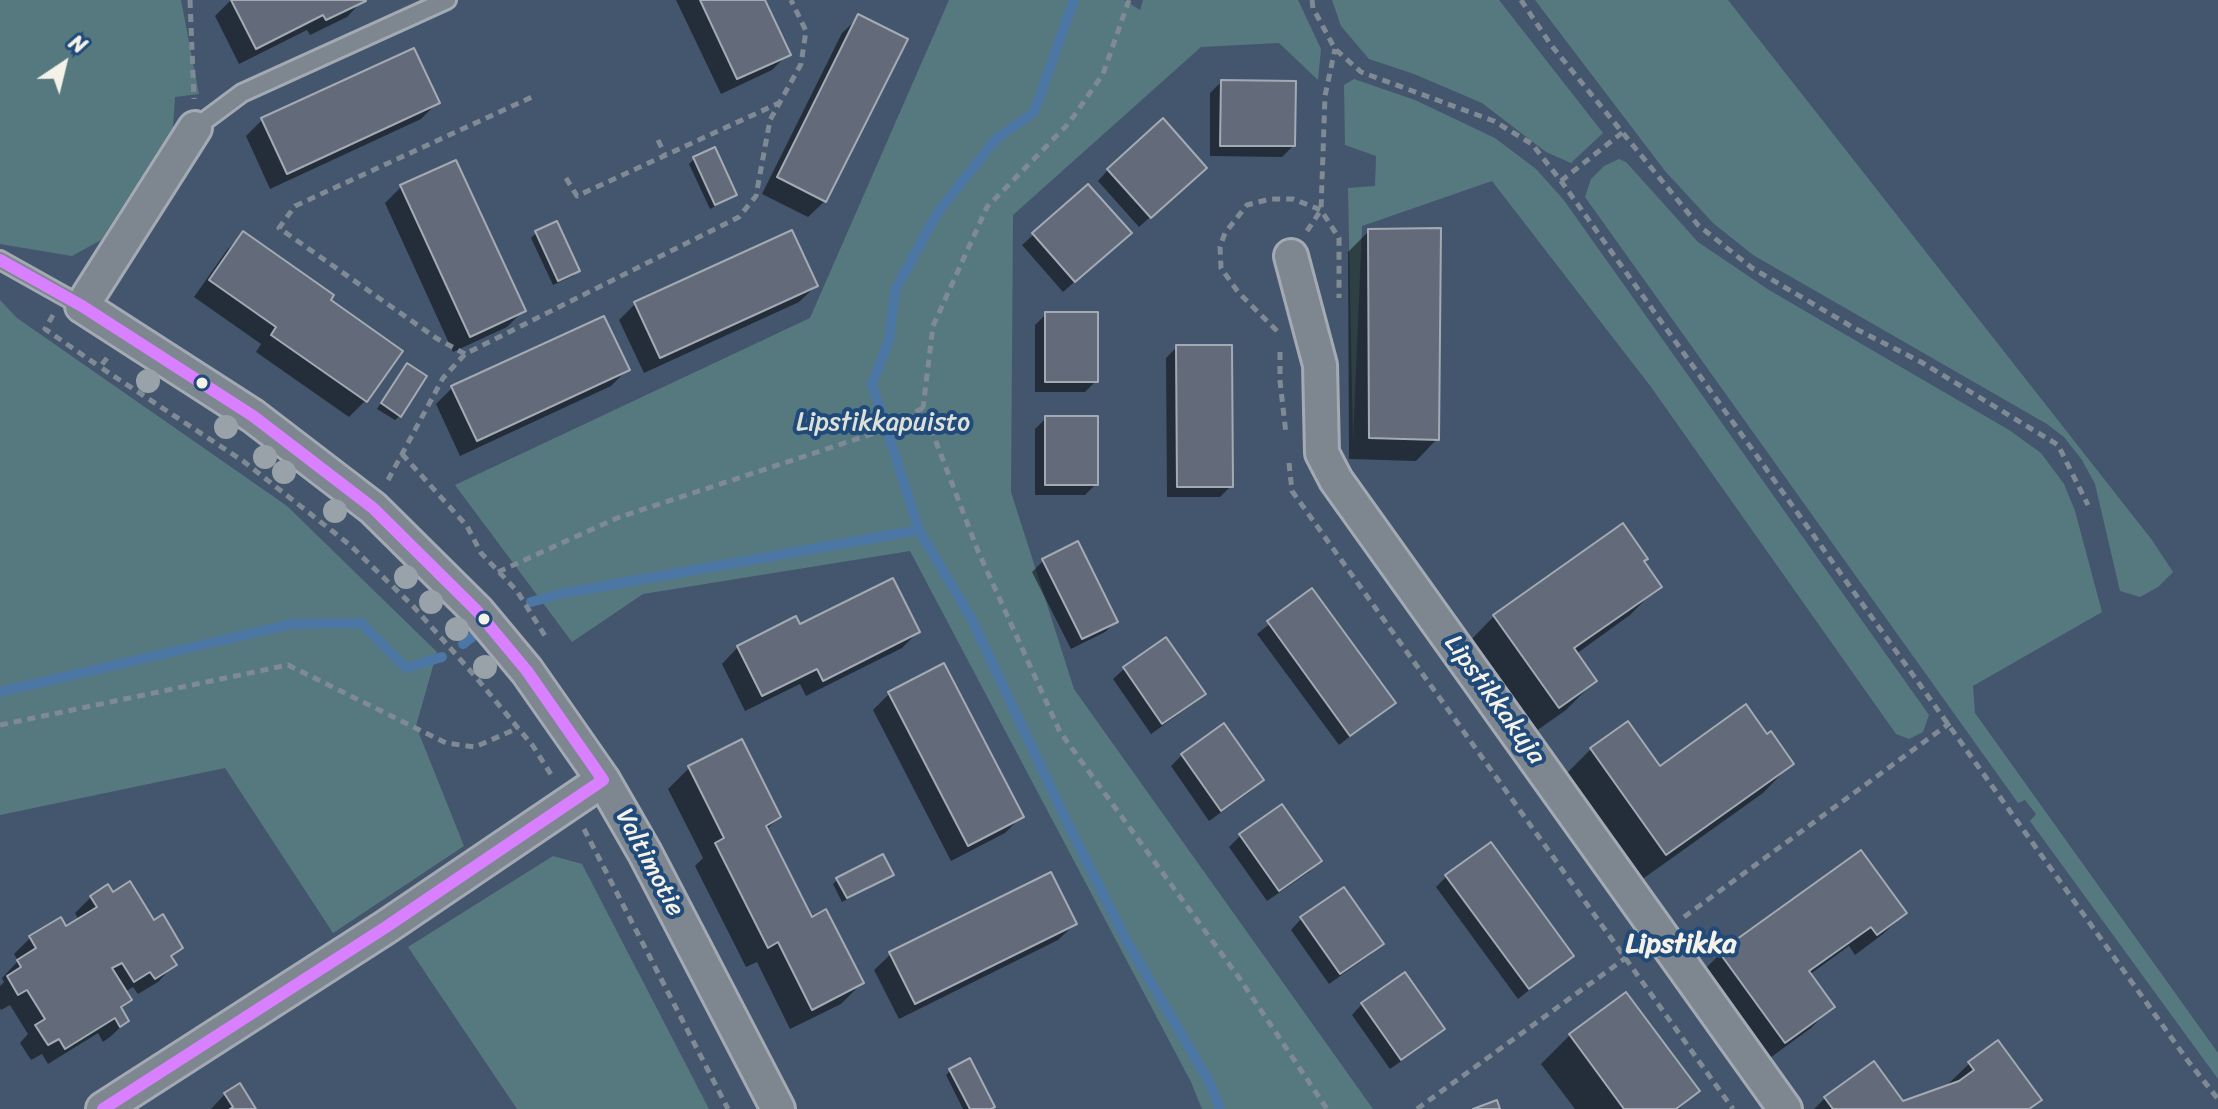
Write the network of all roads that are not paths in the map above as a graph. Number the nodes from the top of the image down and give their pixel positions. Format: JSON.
{"nodes":[{"id":1,"x":447,"y":0,"type":"edge"},
{"id":2,"x":195,"y":128,"type":"joint"},
{"id":3,"x":1291,"y":256,"type":"road end"},
{"id":4,"x":0,"y":260,"type":"edge"},
{"id":5,"x":82,"y":306,"type":"junction"},
{"id":6,"x":603,"y":780,"type":"junction"},
{"id":7,"x":103,"y":1109,"type":"edge"},
{"id":8,"x":778,"y":1109,"type":"edge"},
{"id":9,"x":1785,"y":1109,"type":"edge"}],
"edges":[{"from":1,"to":2,"type":"lane"},
{"from":2,"to":5,"type":"street"},
{"from":3,"to":9,"type":"street","name":"Lipstikkakuja"},
{"from":4,"to":5,"type":"lane"},
{"from":5,"to":6,"type":"street","name":"Valtimotie"},
{"from":6,"to":7,"type":"street"},
{"from":6,"to":8,"type":"street","name":"Valtimotie"}]}
